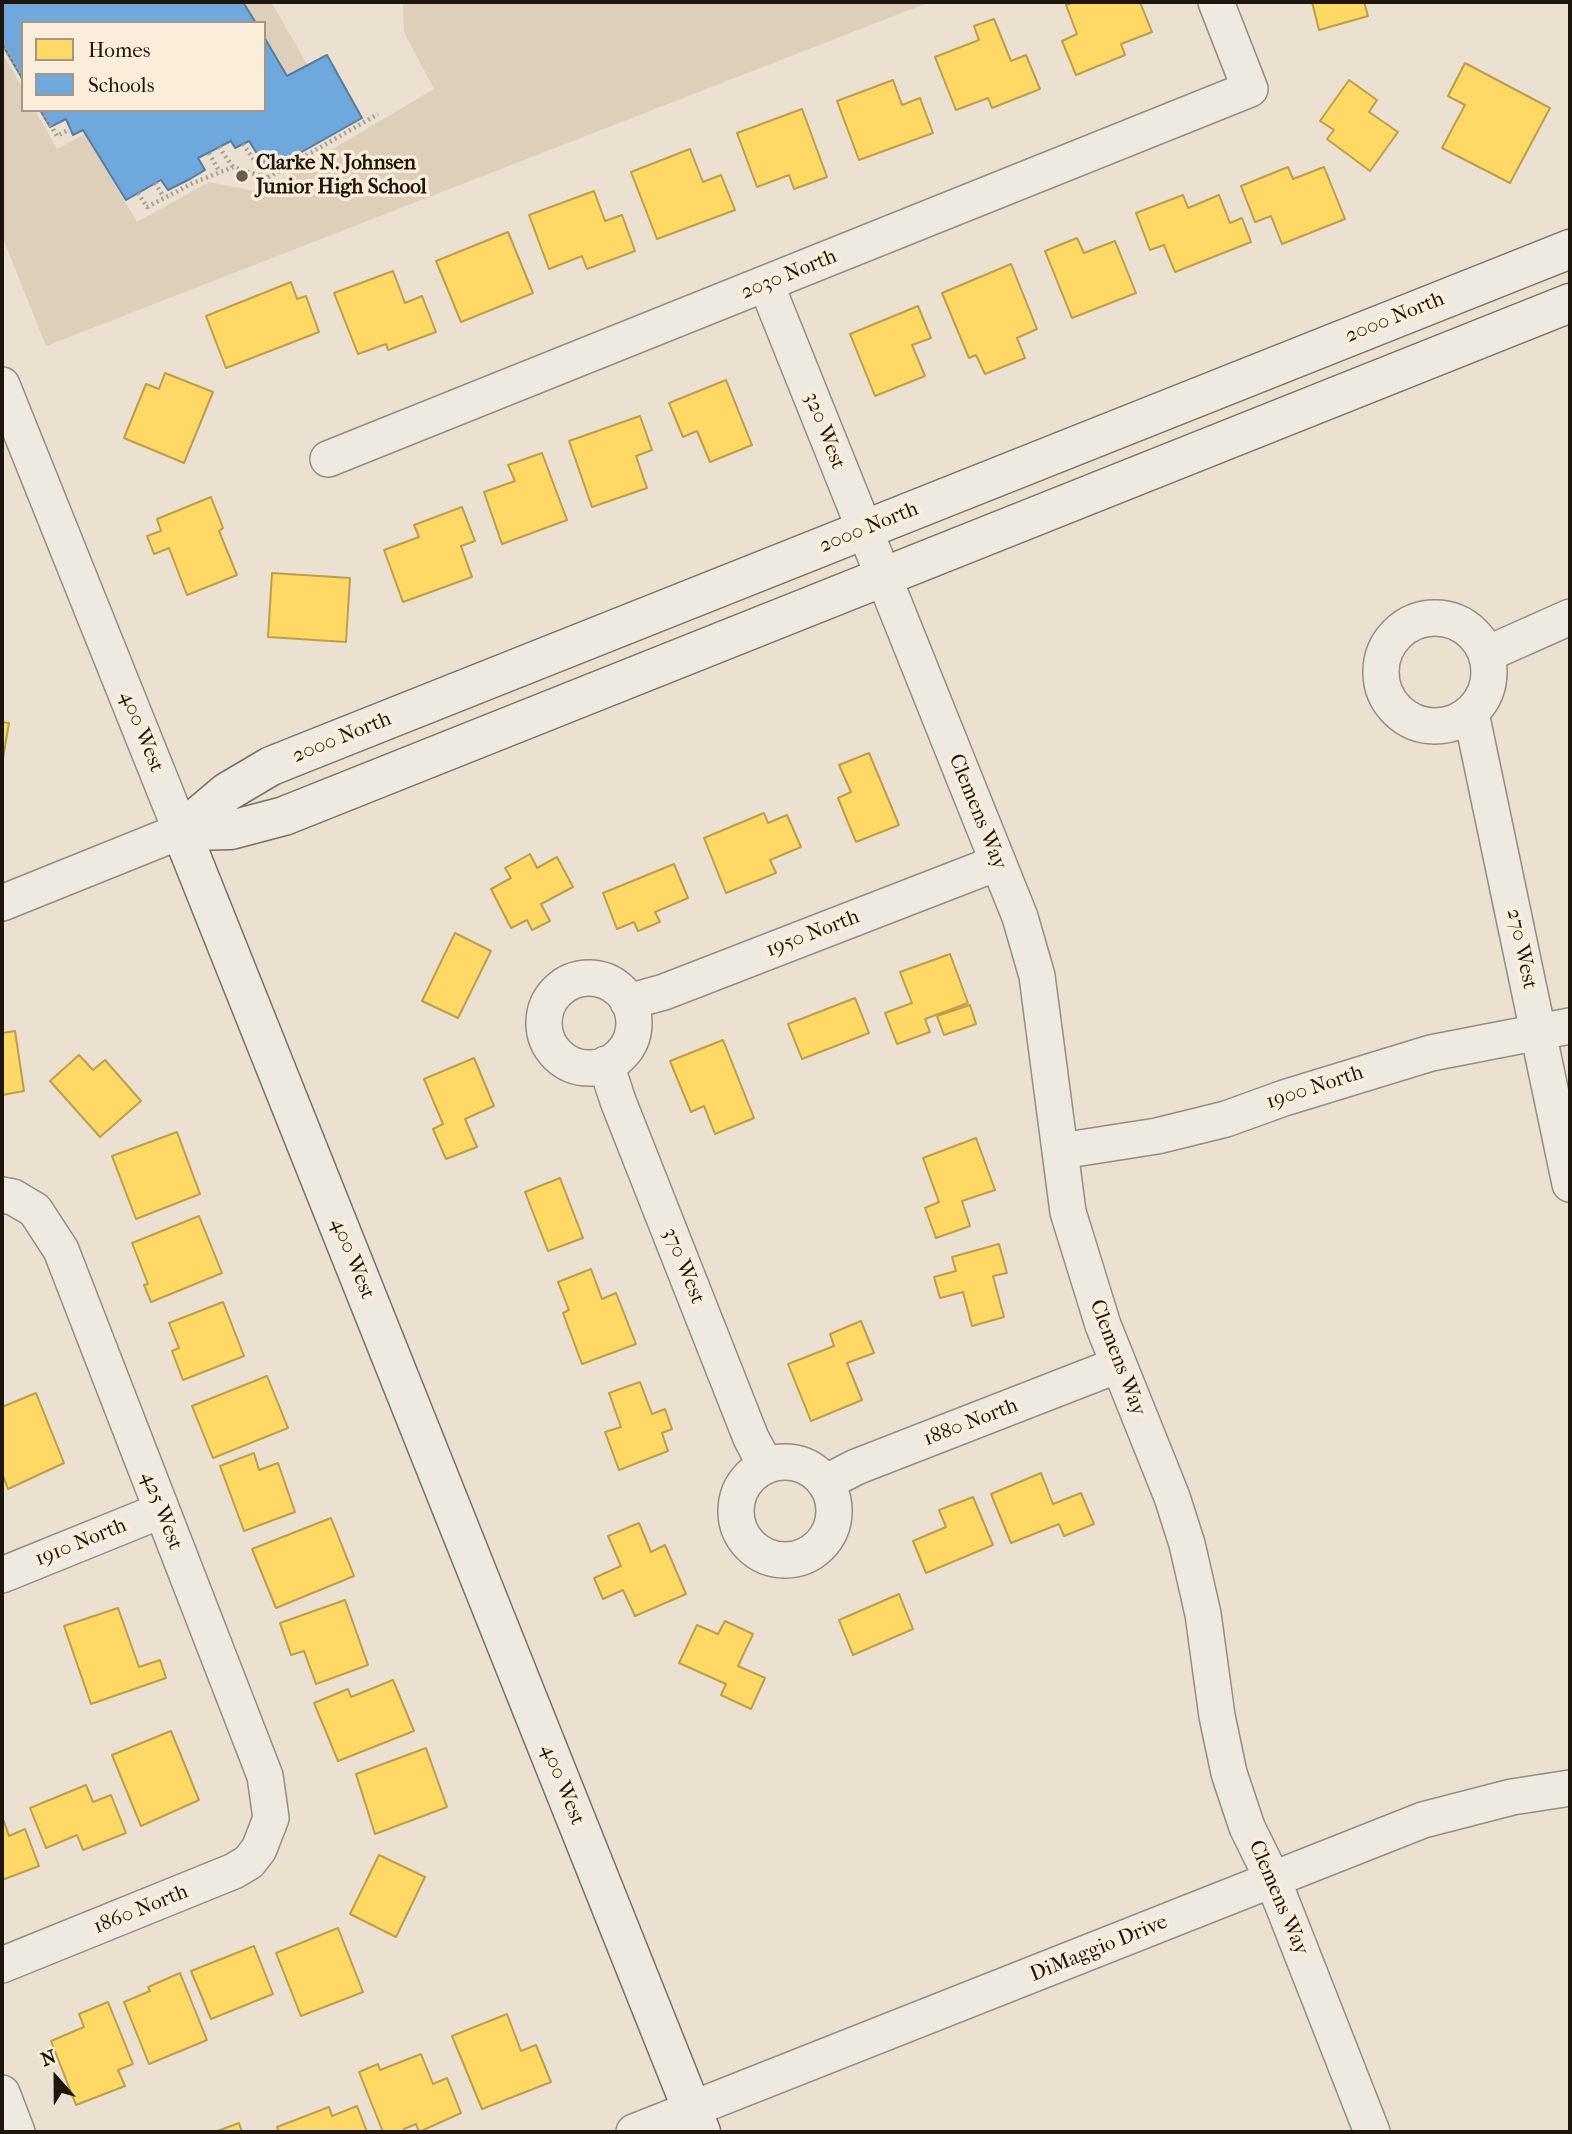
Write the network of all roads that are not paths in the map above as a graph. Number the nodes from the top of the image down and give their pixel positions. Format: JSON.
{"nodes":[{"id":1,"x":1216,"y":2,"type":"edge"},
{"id":2,"x":1570,"y":248,"type":"edge"},
{"id":3,"x":766,"y":284,"type":"junction"},
{"id":4,"x":1570,"y":303,"type":"edge"},
{"id":5,"x":2,"y":385,"type":"edge"},
{"id":6,"x":328,"y":459,"type":"dead end"},
{"id":7,"x":863,"y":531,"type":"junction"},
{"id":8,"x":882,"y":578,"type":"junction"},
{"id":9,"x":1570,"y":617,"type":"edge"},
{"id":10,"x":1487,"y":654,"type":"junction"},
{"id":11,"x":1471,"y":713,"type":"junction"},
{"id":12,"x":181,"y":831,"type":"junction"},
{"id":13,"x":997,"y":863,"type":"junction"},
{"id":14,"x":2,"y":903,"type":"edge"},
{"id":15,"x":628,"y":1002,"type":"junction"},
{"id":16,"x":1554,"y":1029,"type":"edge"},
{"id":17,"x":607,"y":1064,"type":"junction"},
{"id":18,"x":1060,"y":1151,"type":"junction"},
{"id":19,"x":1570,"y":1184,"type":"edge"},
{"id":20,"x":11,"y":1198,"type":"edge"},
{"id":21,"x":1118,"y":1365,"type":"junction"},
{"id":22,"x":766,"y":1466,"type":"junction"},
{"id":23,"x":825,"y":1483,"type":"junction"},
{"id":24,"x":160,"y":1511,"type":"junction"},
{"id":25,"x":2,"y":1574,"type":"edge"},
{"id":26,"x":1570,"y":1788,"type":"edge"},
{"id":27,"x":266,"y":1835,"type":"joint"},
{"id":28,"x":1273,"y":1880,"type":"junction"},
{"id":29,"x":2,"y":1965,"type":"edge"},
{"id":30,"x":2,"y":2093,"type":"edge"},
{"id":31,"x":697,"y":2121,"type":"edge"},
{"id":32,"x":17,"y":2132,"type":"edge"},
{"id":33,"x":634,"y":2132,"type":"edge"},
{"id":34,"x":1372,"y":2132,"type":"edge"}],
"edges":[{"from":1,"to":3,"type":"street","name":"2030 North"},
{"from":2,"to":7,"type":"street","name":"2000 North"},
{"from":3,"to":6,"type":"street","name":"2030 North"},
{"from":3,"to":7,"type":"street","name":"320 West"},
{"from":4,"to":8,"type":"street","name":"2000 North"},
{"from":5,"to":12,"type":"street","name":"400 West"},
{"from":7,"to":8,"type":"street","name":"320 West"},
{"from":7,"to":12,"type":"street","name":"2000 North"},
{"from":8,"to":12,"type":"street","name":"2000 North"},
{"from":8,"to":13,"type":"street","name":"Clemens Way"},
{"from":9,"to":10,"type":"street"},
{"from":10,"to":11,"type":"street"},
{"from":10,"to":11,"type":"street"},
{"from":11,"to":16,"type":"street","name":"270 West"},
{"from":12,"to":14,"type":"street","name":"2000 North"},
{"from":12,"to":31,"type":"street","name":"400 West"},
{"from":13,"to":15,"type":"street","name":"1950 North"},
{"from":13,"to":18,"type":"street","name":"Clemens Way"},
{"from":15,"to":17,"type":"street"},
{"from":15,"to":17,"type":"street"},
{"from":16,"to":18,"type":"street","name":"1900 North"},
{"from":16,"to":19,"type":"street","name":"270 West"},
{"from":17,"to":22,"type":"street","name":"370 West"},
{"from":18,"to":21,"type":"street","name":"Clemens Way"},
{"from":20,"to":24,"type":"street","name":"425 West"},
{"from":21,"to":23,"type":"street","name":"1880 North"},
{"from":21,"to":28,"type":"street","name":"Clemens Way"},
{"from":22,"to":23,"type":"street"},
{"from":22,"to":23,"type":"street"},
{"from":24,"to":25,"type":"street","name":"1910 North"},
{"from":24,"to":27,"type":"street","name":"425 West"},
{"from":26,"to":28,"type":"street","name":"DiMaggio Drive"},
{"from":27,"to":29,"type":"street","name":"1860 North"},
{"from":28,"to":31,"type":"street","name":"DiMaggio Drive"},
{"from":28,"to":34,"type":"street","name":"Clemens Way"},
{"from":30,"to":32,"type":"street"},
{"from":31,"to":33,"type":"street","name":"DiMaggio Drive"}]}
